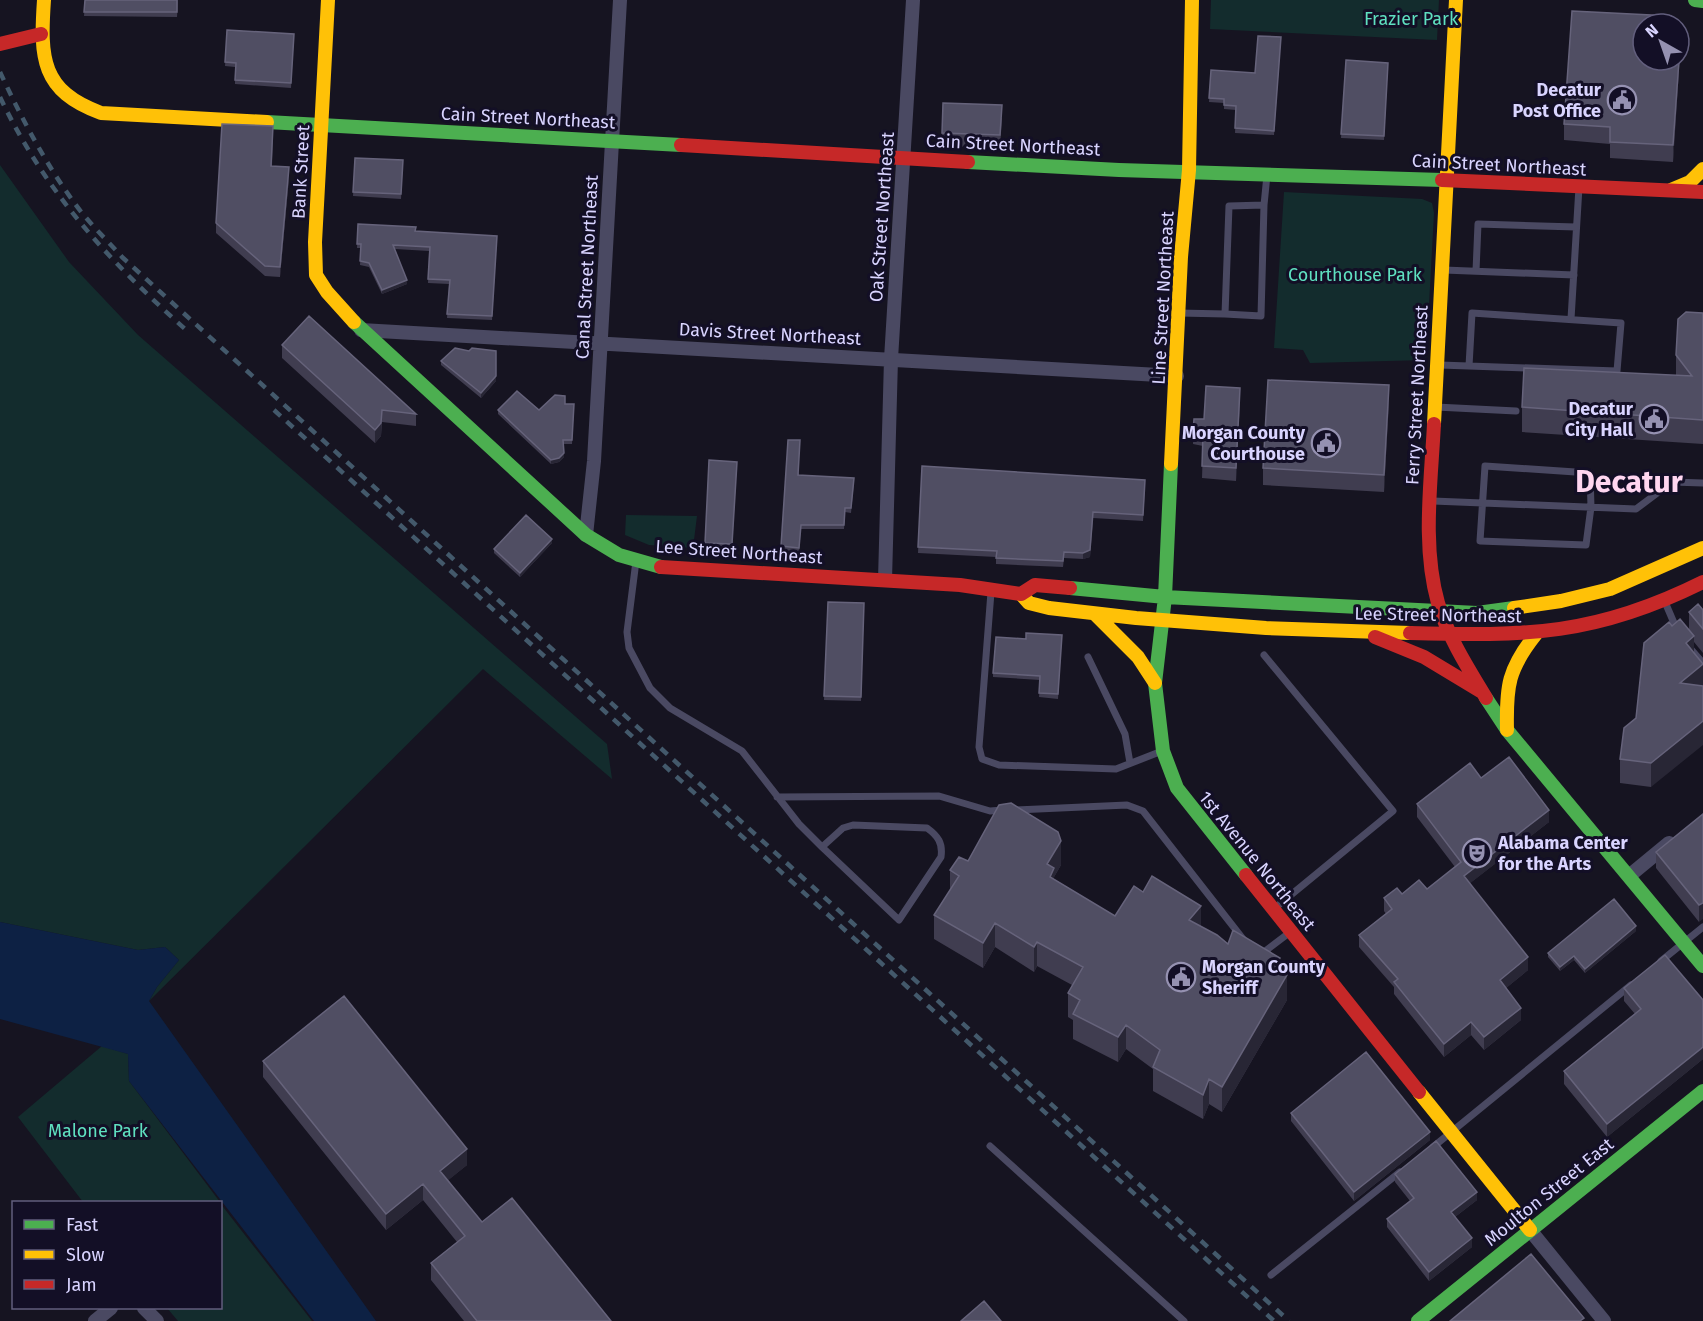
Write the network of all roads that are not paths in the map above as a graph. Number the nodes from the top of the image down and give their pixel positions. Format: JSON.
{"nodes":[{"id":1,"x":44,"y":0,"type":"edge"},
{"id":2,"x":328,"y":0,"type":"edge"},
{"id":3,"x":620,"y":0,"type":"edge"},
{"id":4,"x":913,"y":0,"type":"edge"},
{"id":5,"x":1192,"y":0,"type":"edge"},
{"id":6,"x":1456,"y":0,"type":"edge"},
{"id":7,"x":1695,"y":0,"type":"edge"},
{"id":8,"x":1703,"y":1,"type":"edge"},
{"id":9,"x":41,"y":34,"type":"junction"},
{"id":10,"x":0,"y":44,"type":"edge"},
{"id":11,"x":322,"y":124,"type":"junction"},
{"id":12,"x":612,"y":141,"type":"junction"},
{"id":13,"x":903,"y":156,"type":"junction"},
{"id":14,"x":1703,"y":169,"type":"edge"},
{"id":15,"x":1189,"y":170,"type":"junction"},
{"id":16,"x":1268,"y":173,"type":"junction"},
{"id":17,"x":1447,"y":180,"type":"junction"},
{"id":18,"x":1579,"y":188,"type":"junction"},
{"id":19,"x":1669,"y":191,"type":"junction"},
{"id":20,"x":1703,"y":192,"type":"edge"},
{"id":21,"x":1264,"y":205,"type":"junction"},
{"id":22,"x":1576,"y":227,"type":"junction"},
{"id":23,"x":1442,"y":270,"type":"junction"},
{"id":24,"x":1476,"y":271,"type":"junction"},
{"id":25,"x":1574,"y":275,"type":"junction"},
{"id":26,"x":1179,"y":313,"type":"junction"},
{"id":27,"x":1225,"y":314,"type":"junction"},
{"id":28,"x":1571,"y":319,"type":"junction"},
{"id":29,"x":362,"y":330,"type":"junction"},
{"id":30,"x":600,"y":343,"type":"junction"},
{"id":31,"x":891,"y":359,"type":"junction"},
{"id":32,"x":1437,"y":364,"type":"junction"},
{"id":33,"x":1469,"y":366,"type":"junction"},
{"id":34,"x":1177,"y":376,"type":"junction"},
{"id":35,"x":1436,"y":407,"type":"junction"},
{"id":36,"x":1516,"y":411,"type":"dead end"},
{"id":37,"x":1703,"y":483,"type":"edge"},
{"id":38,"x":1430,"y":501,"type":"junction"},
{"id":39,"x":1482,"y":503,"type":"junction"},
{"id":40,"x":1591,"y":507,"type":"junction"},
{"id":41,"x":586,"y":535,"type":"junction"},
{"id":42,"x":1703,"y":548,"type":"edge"},
{"id":43,"x":636,"y":561,"type":"junction"},
{"id":44,"x":885,"y":580,"type":"junction"},
{"id":45,"x":1703,"y":582,"type":"edge"},
{"id":46,"x":991,"y":590,"type":"junction"},
{"id":47,"x":1021,"y":594,"type":"junction"},
{"id":48,"x":1165,"y":597,"type":"junction"},
{"id":49,"x":1664,"y":601,"type":"junction"},
{"id":50,"x":1440,"y":611,"type":"junction"},
{"id":51,"x":1095,"y":614,"type":"junction"},
{"id":52,"x":1163,"y":621,"type":"junction"},
{"id":53,"x":1362,"y":632,"type":"junction"},
{"id":54,"x":1452,"y":634,"type":"junction"},
{"id":55,"x":1536,"y":634,"type":"junction"},
{"id":56,"x":1264,"y":655,"type":"dead end"},
{"id":57,"x":1088,"y":657,"type":"dead end"},
{"id":58,"x":1703,"y":663,"type":"edge"},
{"id":59,"x":1155,"y":682,"type":"junction"},
{"id":60,"x":1484,"y":693,"type":"junction"},
{"id":61,"x":1507,"y":730,"type":"junction"},
{"id":62,"x":1163,"y":751,"type":"junction"},
{"id":63,"x":1130,"y":763,"type":"junction"},
{"id":64,"x":777,"y":797,"type":"junction"},
{"id":65,"x":1679,"y":835,"type":"edge"},
{"id":66,"x":822,"y":847,"type":"junction"},
{"id":67,"x":1629,"y":876,"type":"junction"},
{"id":68,"x":1273,"y":910,"type":"junction"},
{"id":69,"x":1703,"y":927,"type":"edge"},
{"id":70,"x":1291,"y":932,"type":"junction"},
{"id":71,"x":1684,"y":942,"type":"junction"},
{"id":72,"x":1703,"y":966,"type":"edge"},
{"id":73,"x":1650,"y":970,"type":"edge"},
{"id":74,"x":1641,"y":977,"type":"edge"},
{"id":75,"x":1703,"y":1091,"type":"edge"},
{"id":76,"x":1451,"y":1132,"type":"junction"},
{"id":77,"x":990,"y":1146,"type":"dead end"},
{"id":78,"x":1422,"y":1155,"type":"edge"},
{"id":79,"x":1404,"y":1169,"type":"edge"},
{"id":80,"x":1530,"y":1230,"type":"junction"},
{"id":81,"x":1270,"y":1275,"type":"dead end"},
{"id":82,"x":110,"y":1309,"type":"edge"},
{"id":83,"x":145,"y":1309,"type":"edge"},
{"id":84,"x":94,"y":1321,"type":"edge"},
{"id":85,"x":157,"y":1321,"type":"edge"},
{"id":86,"x":1184,"y":1321,"type":"edge"},
{"id":87,"x":1418,"y":1321,"type":"edge"},
{"id":88,"x":1604,"y":1321,"type":"edge"}],
"edges":[{"from":1,"to":9,"type":"street","name":"Cain Street Northeast"},
{"from":2,"to":11,"type":"street","name":"Bank Street"},
{"from":3,"to":12,"type":"street","name":"Canal Street Northeast"},
{"from":4,"to":13,"type":"street","name":"Oak Street Northeast"},
{"from":5,"to":15,"type":"street","name":"Line Street Northeast"},
{"from":6,"to":17,"type":"street","name":"Ferry Street Northeast"},
{"from":7,"to":8,"type":"street"},
{"from":9,"to":10,"type":"street"},
{"from":9,"to":11,"type":"street","name":"Cain Street Northeast"},
{"from":11,"to":12,"type":"street","name":"Cain Street Northeast"},
{"from":11,"to":29,"type":"street","name":"Bank Street"},
{"from":12,"to":13,"type":"street","name":"Cain Street Northeast"},
{"from":12,"to":30,"type":"street","name":"Canal Street Northeast"},
{"from":13,"to":15,"type":"street","name":"Cain Street Northeast"},
{"from":13,"to":31,"type":"street","name":"Oak Street Northeast"},
{"from":14,"to":19,"type":"street"},
{"from":15,"to":16,"type":"street","name":"Cain Street Northeast"},
{"from":15,"to":26,"type":"street","name":"Line Street Northeast"},
{"from":16,"to":17,"type":"street","name":"Cain Street Northeast"},
{"from":16,"to":21,"type":"lane"},
{"from":17,"to":18,"type":"street","name":"Cain Street Northeast"},
{"from":17,"to":23,"type":"street","name":"Ferry Street Northeast"},
{"from":18,"to":19,"type":"street","name":"Cain Street Northeast"},
{"from":18,"to":22,"type":"lane"},
{"from":19,"to":20,"type":"street","name":"Cain Street Northeast"},
{"from":21,"to":27,"type":"lane"},
{"from":21,"to":27,"type":"lane"},
{"from":22,"to":24,"type":"lane"},
{"from":22,"to":25,"type":"lane"},
{"from":23,"to":24,"type":"lane"},
{"from":23,"to":32,"type":"street","name":"Ferry Street Northeast"},
{"from":24,"to":25,"type":"lane"},
{"from":25,"to":28,"type":"lane"},
{"from":26,"to":27,"type":"lane"},
{"from":26,"to":34,"type":"street","name":"Line Street Northeast"},
{"from":28,"to":33,"type":"lane"},
{"from":28,"to":33,"type":"lane"},
{"from":29,"to":30,"type":"street","name":"Davis Street Northeast"},
{"from":29,"to":41,"type":"street","name":"Lee Street Northeast"},
{"from":30,"to":31,"type":"street","name":"Davis Street Northeast"},
{"from":30,"to":41,"type":"street","name":"Canal Street Northeast"},
{"from":31,"to":34,"type":"street","name":"Davis Street Northeast"},
{"from":31,"to":44,"type":"street","name":"Oak Street Northeast"},
{"from":32,"to":33,"type":"lane"},
{"from":32,"to":35,"type":"street","name":"Ferry Street Northeast"},
{"from":34,"to":48,"type":"street","name":"Line Street Northeast"},
{"from":35,"to":36,"type":"lane"},
{"from":35,"to":38,"type":"street","name":"Ferry Street Northeast"},
{"from":37,"to":40,"type":"lane"},
{"from":38,"to":39,"type":"lane"},
{"from":38,"to":50,"type":"street","name":"Ferry Street Northeast"},
{"from":39,"to":40,"type":"lane"},
{"from":39,"to":40,"type":"lane"},
{"from":39,"to":40,"type":"lane"},
{"from":41,"to":43,"type":"street","name":"Lee Street Northeast"},
{"from":42,"to":50,"type":"street","name":"Lee Street Northeast"},
{"from":43,"to":44,"type":"street","name":"Lee Street Northeast"},
{"from":43,"to":64,"type":"lane"},
{"from":44,"to":46,"type":"street","name":"Lee Street Northeast"},
{"from":45,"to":49,"type":"street","name":"Lee Street Northeast"},
{"from":46,"to":47,"type":"street","name":"Lee Street Northeast"},
{"from":46,"to":63,"type":"lane"},
{"from":47,"to":48,"type":"street","name":"Lee Street Northeast"},
{"from":47,"to":51,"type":"street","name":"Lee Street Northeast"},
{"from":48,"to":50,"type":"street","name":"Lee Street Northeast"},
{"from":48,"to":52,"type":"street"},
{"from":49,"to":55,"type":"street","name":"Lee Street Northeast"},
{"from":49,"to":58,"type":"lane"},
{"from":50,"to":54,"type":"street","name":"Ferry Street Northeast"},
{"from":51,"to":52,"type":"street","name":"Lee Street Northeast"},
{"from":51,"to":59,"type":"street"},
{"from":52,"to":53,"type":"street","name":"Lee Street Northeast"},
{"from":52,"to":59,"type":"street","name":"1st Avenue Northeast"},
{"from":53,"to":54,"type":"street","name":"Lee Street Northeast"},
{"from":53,"to":60,"type":"street"},
{"from":54,"to":55,"type":"street","name":"Lee Street Northeast"},
{"from":54,"to":60,"type":"street","name":"Ferry Street Northeast"},
{"from":55,"to":61,"type":"street"},
{"from":56,"to":68,"type":"lane"},
{"from":57,"to":63,"type":"lane"},
{"from":59,"to":62,"type":"street","name":"1st Avenue Northeast"},
{"from":60,"to":61,"type":"street","name":"Ferry Street Northeast"},
{"from":61,"to":67,"type":"street","name":"Ferry Street Northeast"},
{"from":62,"to":63,"type":"lane"},
{"from":62,"to":68,"type":"street","name":"1st Avenue Northeast"},
{"from":64,"to":66,"type":"lane"},
{"from":64,"to":70,"type":"lane"},
{"from":65,"to":67,"type":"street"},
{"from":66,"to":66,"type":"lane"},
{"from":67,"to":71,"type":"street","name":"Ferry Street Northeast"},
{"from":68,"to":70,"type":"street","name":"1st Avenue Northeast"},
{"from":69,"to":71,"type":"lane"},
{"from":70,"to":76,"type":"street","name":"1st Avenue Northeast"},
{"from":71,"to":72,"type":"street","name":"Ferry Street Northeast"},
{"from":71,"to":73,"type":"lane"},
{"from":74,"to":76,"type":"lane"},
{"from":75,"to":80,"type":"street","name":"Moulton Street East"},
{"from":76,"to":78,"type":"lane"},
{"from":76,"to":80,"type":"street","name":"1st Avenue Northeast"},
{"from":77,"to":86,"type":"lane"},
{"from":79,"to":81,"type":"lane"},
{"from":80,"to":87,"type":"street","name":"Moulton Street East"},
{"from":80,"to":88,"type":"street"},
{"from":82,"to":84,"type":"street"},
{"from":83,"to":85,"type":"street"}]}
